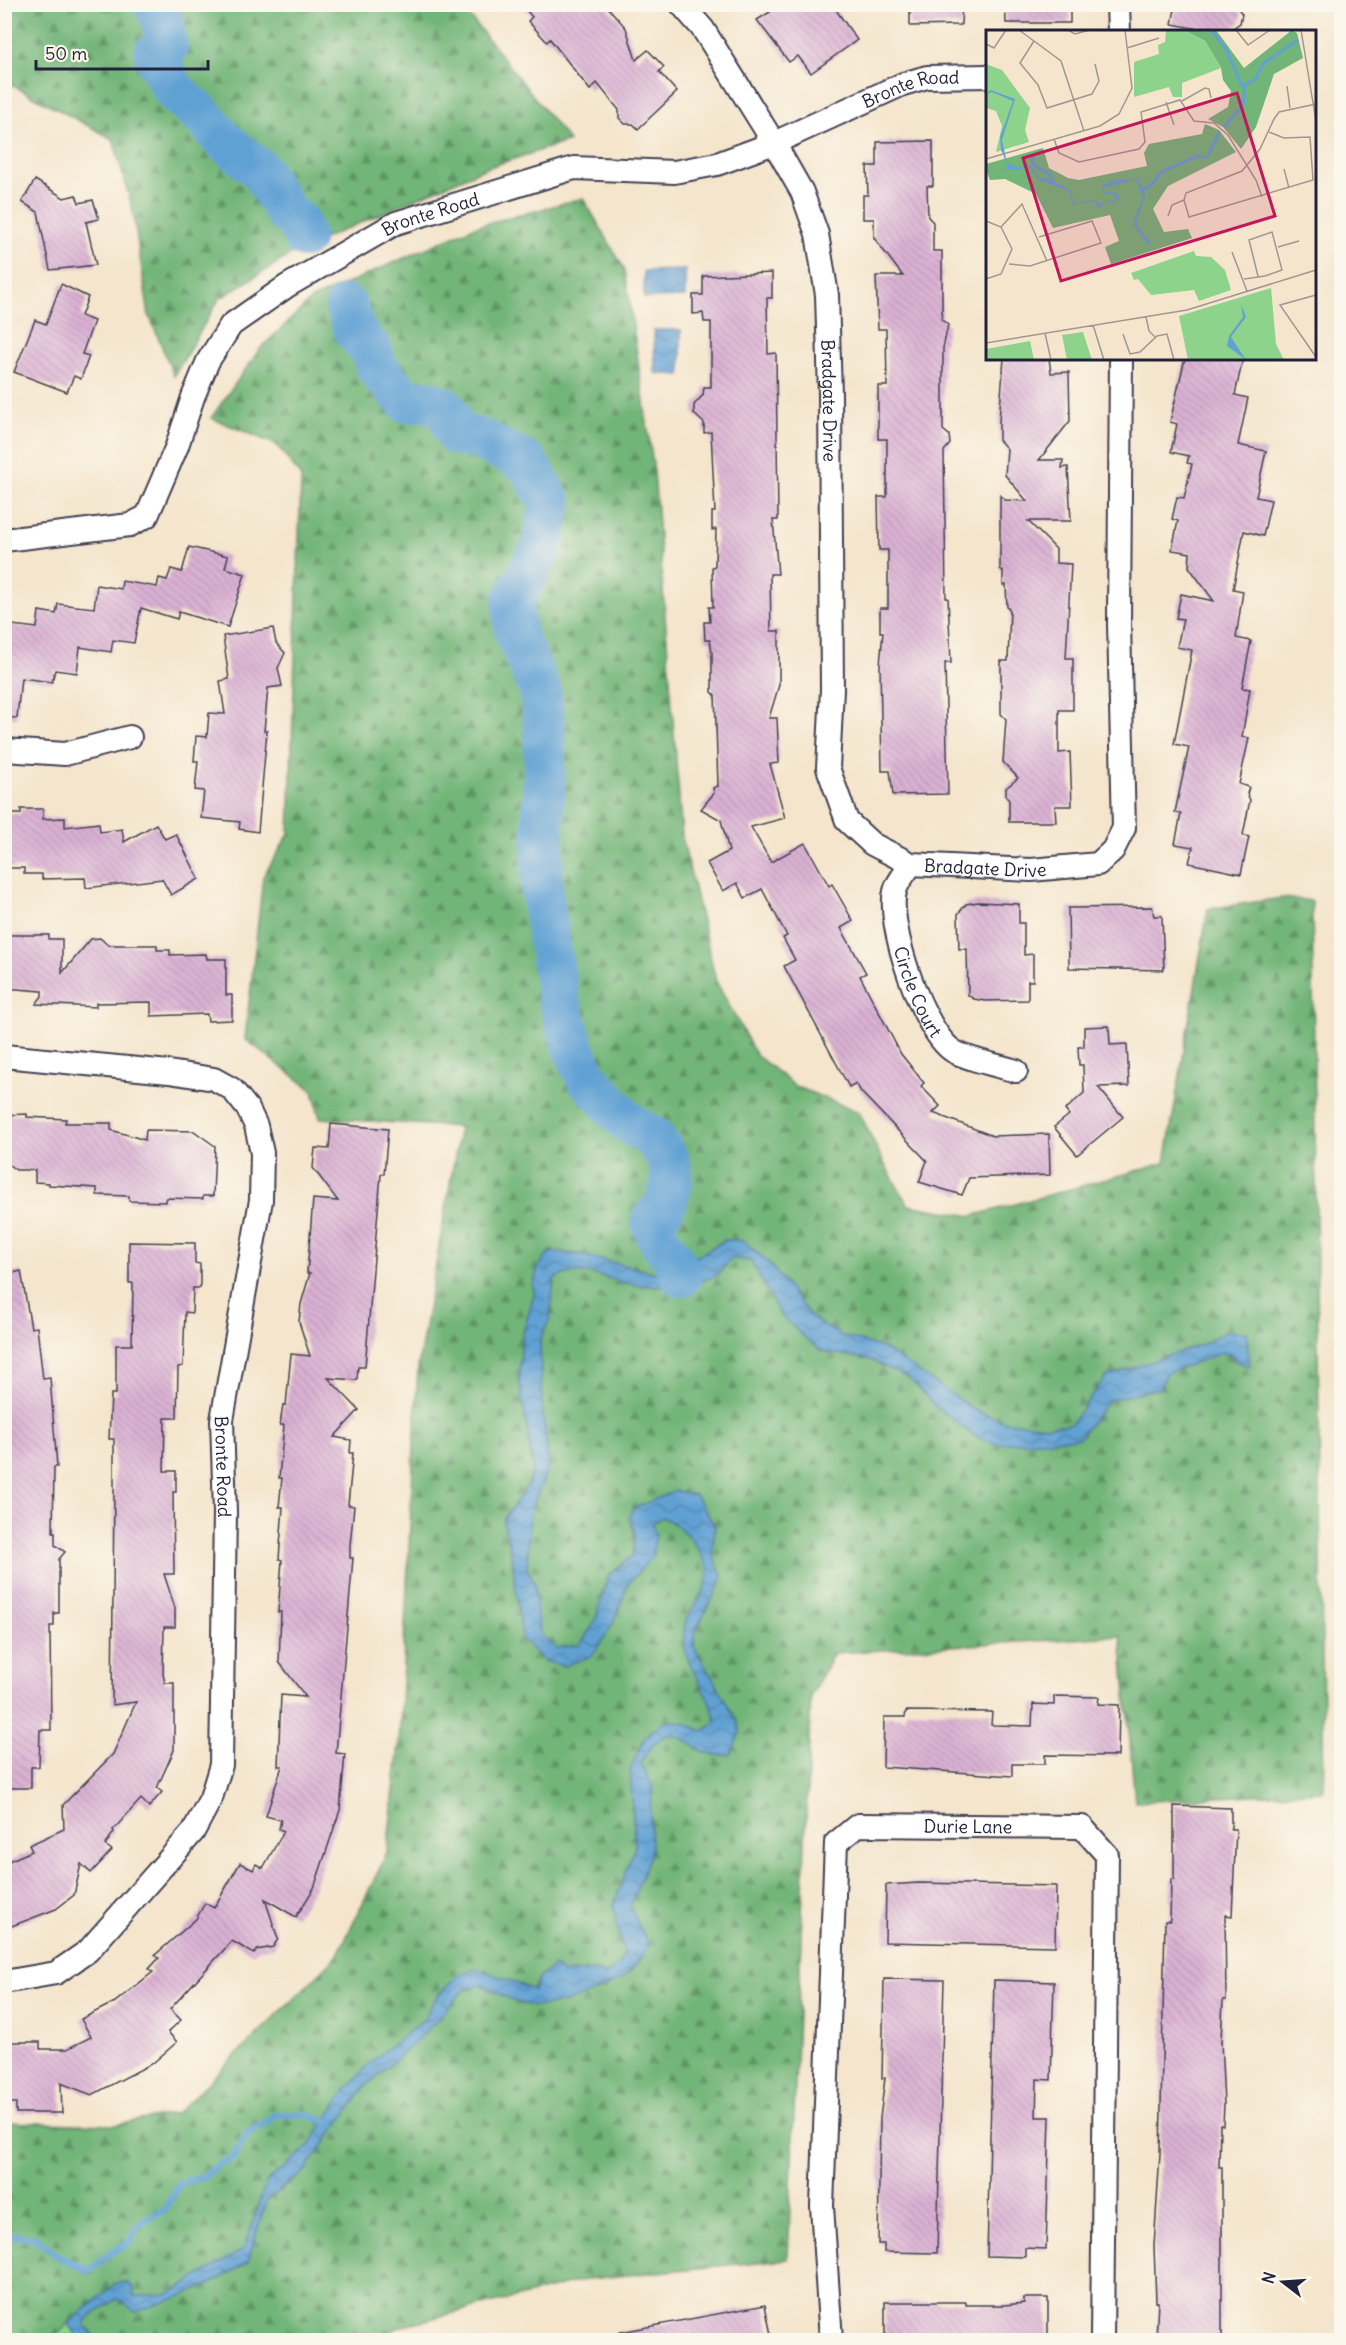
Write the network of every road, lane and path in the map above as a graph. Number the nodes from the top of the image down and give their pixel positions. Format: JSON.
{"nodes":[{"id":1,"x":681,"y":4,"type":"edge"},
{"id":2,"x":1118,"y":4,"type":"edge"},
{"id":3,"x":1119,"y":30,"type":"edge"},
{"id":4,"x":986,"y":76,"type":"edge"},
{"id":5,"x":774,"y":143,"type":"junction"},
{"id":6,"x":1121,"y":360,"type":"edge"},
{"id":7,"x":4,"y":540,"type":"edge"},
{"id":8,"x":130,"y":737,"type":"dead end"},
{"id":9,"x":4,"y":750,"type":"edge"},
{"id":10,"x":911,"y":864,"type":"junction"},
{"id":11,"x":4,"y":1056,"type":"edge"},
{"id":12,"x":1017,"y":1071,"type":"dead end"},
{"id":13,"x":4,"y":1982,"type":"edge"},
{"id":14,"x":831,"y":2340,"type":"edge"},
{"id":15,"x":1102,"y":2340,"type":"edge"}],
"edges":[{"from":1,"to":5,"type":"street","name":"Bradgate Drive"},
{"from":2,"to":3,"type":"street"},
{"from":4,"to":5,"type":"street","name":"Bronte Road"},
{"from":5,"to":7,"type":"street","name":"Bronte Road"},
{"from":5,"to":10,"type":"street","name":"Bradgate Drive"},
{"from":6,"to":10,"type":"street","name":"Bradgate Drive"},
{"from":8,"to":9,"type":"street"},
{"from":10,"to":12,"type":"street","name":"Circle Court"},
{"from":11,"to":13,"type":"street","name":"Bronte Road"},
{"from":14,"to":15,"type":"street","name":"Durie Lane"}]}
